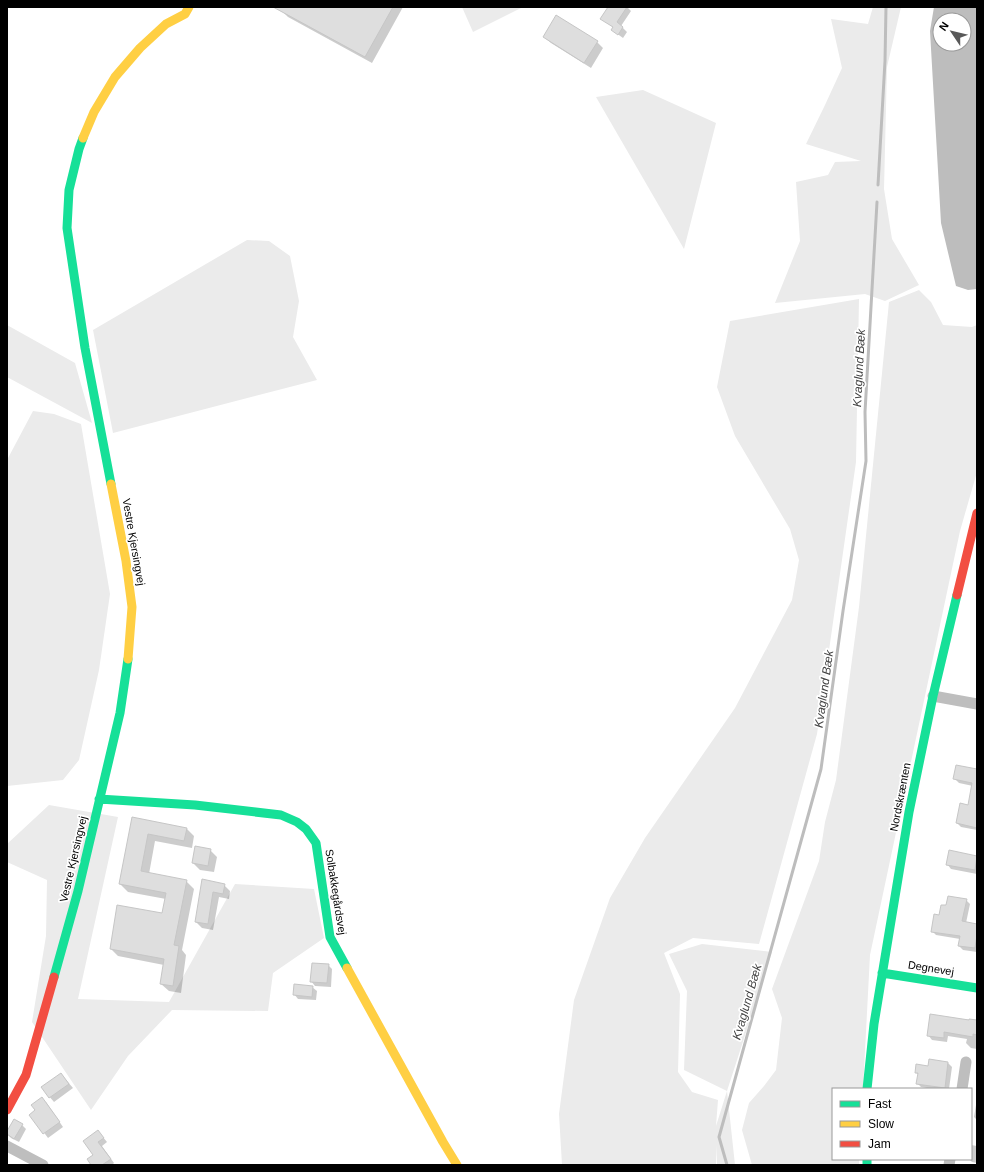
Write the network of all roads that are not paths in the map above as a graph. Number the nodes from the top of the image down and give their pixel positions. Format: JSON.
{"nodes":[{"id":1,"x":189,"y":7,"type":"edge"},
{"id":2,"x":977,"y":513,"type":"edge"},
{"id":3,"x":933,"y":696,"type":"junction"},
{"id":4,"x":977,"y":704,"type":"edge"},
{"id":5,"x":99,"y":799,"type":"junction"},
{"id":6,"x":882,"y":973,"type":"junction"},
{"id":7,"x":977,"y":988,"type":"edge"},
{"id":8,"x":966,"y":1062,"type":"dead end"},
{"id":9,"x":867,"y":1088,"type":"edge"},
{"id":10,"x":962,"y":1088,"type":"edge"},
{"id":11,"x":7,"y":1110,"type":"edge"},
{"id":12,"x":7,"y":1146,"type":"edge"},
{"id":13,"x":43,"y":1165,"type":"edge"},
{"id":14,"x":457,"y":1165,"type":"edge"}],
"edges":[{"from":1,"to":5,"type":"street","name":"Vestre Kjersingvej"},
{"from":2,"to":3,"type":"street","name":"Nordskrænten"},
{"from":3,"to":4,"type":"street"},
{"from":3,"to":6,"type":"street","name":"Nordskrænten"},
{"from":5,"to":11,"type":"street","name":"Vestre Kjersingvej"},
{"from":5,"to":14,"type":"street","name":"Solbakkegårdsvej"},
{"from":6,"to":7,"type":"street","name":"Degnevej"},
{"from":6,"to":9,"type":"street","name":"Nordskrænten"},
{"from":8,"to":10,"type":"street"},
{"from":12,"to":13,"type":"street"}]}
